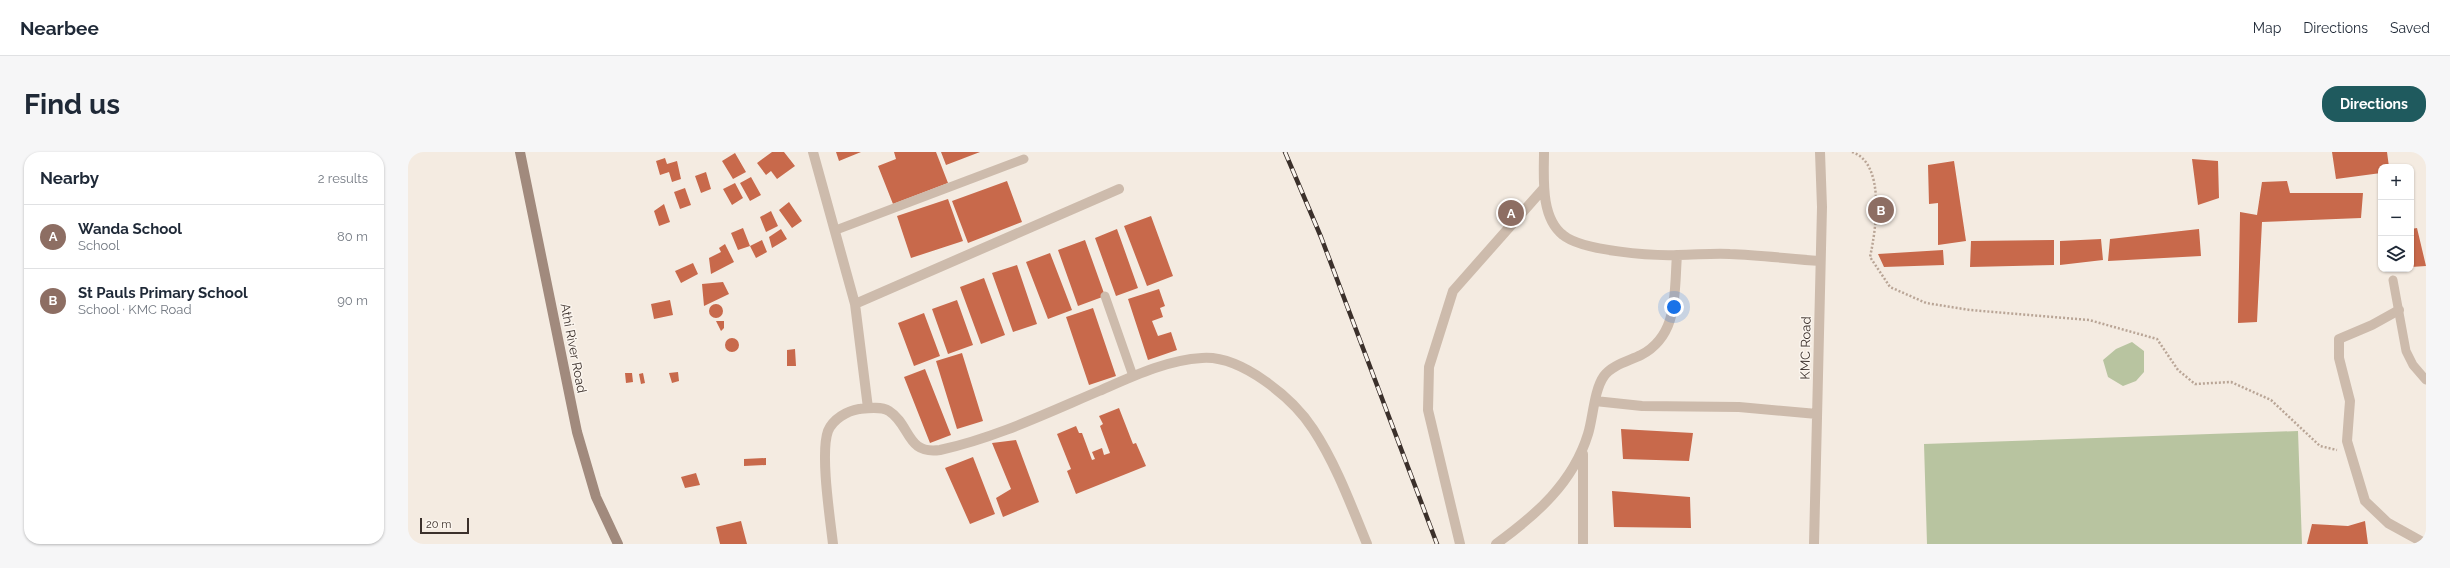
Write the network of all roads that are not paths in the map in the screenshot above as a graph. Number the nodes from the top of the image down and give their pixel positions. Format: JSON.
{"nodes":[{"id":1,"x":520,"y":152,"type":"edge"},
{"id":2,"x":813,"y":152,"type":"edge"},
{"id":3,"x":1544,"y":152,"type":"edge"},
{"id":4,"x":1820,"y":152,"type":"edge"},
{"id":5,"x":1024,"y":159,"type":"dead end"},
{"id":6,"x":1544,"y":188,"type":"junction"},
{"id":7,"x":1119,"y":189,"type":"dead end"},
{"id":8,"x":836,"y":230,"type":"junction"},
{"id":9,"x":1677,"y":256,"type":"junction"},
{"id":10,"x":1820,"y":262,"type":"junction"},
{"id":11,"x":2393,"y":280,"type":"dead end"},
{"id":12,"x":1105,"y":296,"type":"dead end"},
{"id":13,"x":855,"y":304,"type":"junction"},
{"id":14,"x":2399,"y":310,"type":"junction"},
{"id":15,"x":1133,"y":376,"type":"junction"},
{"id":16,"x":2426,"y":380,"type":"edge"},
{"id":17,"x":1595,"y":401,"type":"junction"},
{"id":18,"x":868,"y":408,"type":"junction"},
{"id":19,"x":1817,"y":414,"type":"junction"},
{"id":20,"x":1583,"y":451,"type":"junction"},
{"id":21,"x":618,"y":544,"type":"edge"},
{"id":22,"x":833,"y":544,"type":"edge"},
{"id":23,"x":1367,"y":544,"type":"edge"},
{"id":24,"x":1460,"y":544,"type":"edge"},
{"id":25,"x":1496,"y":544,"type":"edge"},
{"id":26,"x":1583,"y":544,"type":"edge"},
{"id":27,"x":1814,"y":544,"type":"edge"},
{"id":28,"x":2426,"y":544,"type":"edge"}],
"edges":[{"from":1,"to":21,"type":"main road","name":"Athi River Road"},
{"from":2,"to":8,"type":"street"},
{"from":3,"to":6,"type":"street"},
{"from":4,"to":10,"type":"street","name":"KMC Road"},
{"from":5,"to":8,"type":"lane"},
{"from":6,"to":9,"type":"street"},
{"from":6,"to":24,"type":"street"},
{"from":7,"to":13,"type":"street"},
{"from":8,"to":13,"type":"street"},
{"from":9,"to":10,"type":"street"},
{"from":9,"to":17,"type":"street"},
{"from":10,"to":19,"type":"street","name":"KMC Road"},
{"from":11,"to":14,"type":"lane"},
{"from":12,"to":15,"type":"lane"},
{"from":13,"to":18,"type":"street"},
{"from":14,"to":16,"type":"lane"},
{"from":14,"to":28,"type":"street"},
{"from":15,"to":18,"type":"street"},
{"from":15,"to":23,"type":"street"},
{"from":17,"to":19,"type":"street"},
{"from":17,"to":20,"type":"street"},
{"from":18,"to":22,"type":"street"},
{"from":19,"to":27,"type":"street","name":"KMC Road"},
{"from":20,"to":25,"type":"street"},
{"from":20,"to":26,"type":"street"}]}
